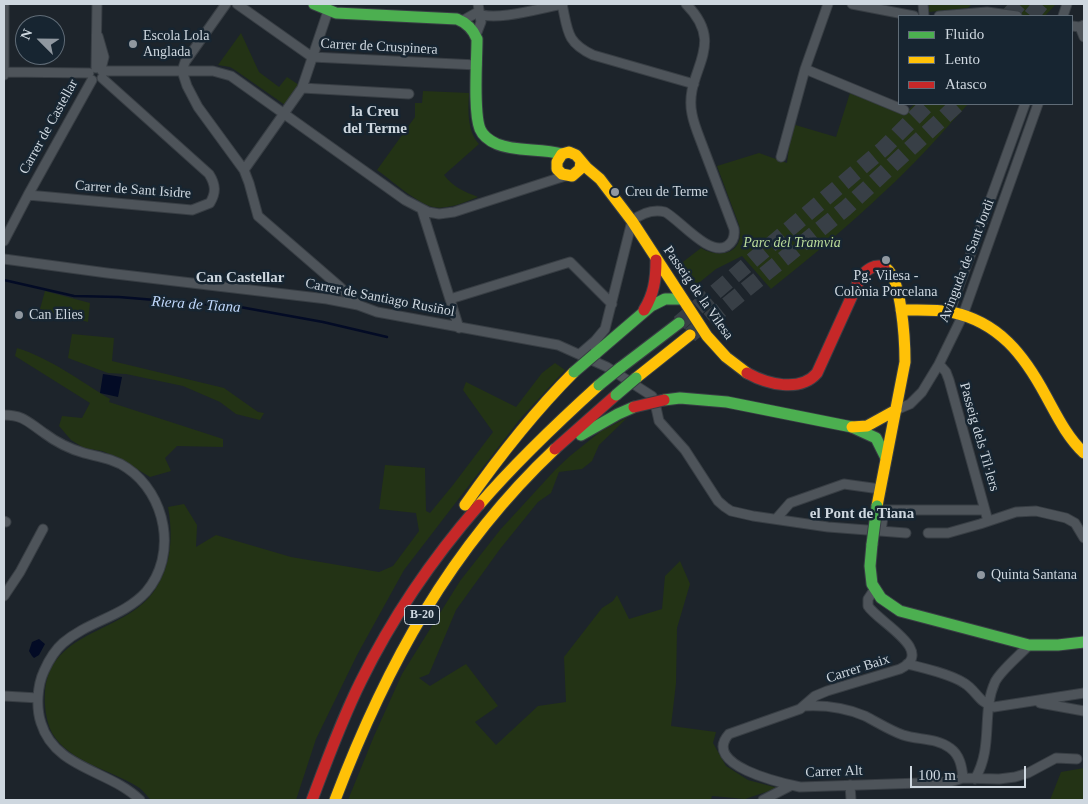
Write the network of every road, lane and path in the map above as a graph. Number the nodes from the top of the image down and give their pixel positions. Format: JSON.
{"nodes":[{"id":1,"x":4,"y":4,"type":"edge"},
{"id":2,"x":97,"y":4,"type":"edge"},
{"id":3,"x":226,"y":4,"type":"edge"},
{"id":4,"x":237,"y":4,"type":"edge"},
{"id":5,"x":314,"y":4,"type":"edge"},
{"id":6,"x":562,"y":4,"type":"edge"},
{"id":7,"x":686,"y":4,"type":"edge"},
{"id":8,"x":828,"y":4,"type":"edge"},
{"id":9,"x":852,"y":4,"type":"edge"},
{"id":10,"x":478,"y":10,"type":"edge"},
{"id":11,"x":328,"y":12,"type":"junction"},
{"id":12,"x":909,"y":15,"type":"edge"},
{"id":13,"x":951,"y":15,"type":"edge"},
{"id":14,"x":1010,"y":15,"type":"edge"},
{"id":15,"x":1079,"y":26,"type":"edge"},
{"id":16,"x":469,"y":27,"type":"junction"},
{"id":17,"x":1084,"y":38,"type":"edge"},
{"id":18,"x":312,"y":57,"type":"junction"},
{"id":19,"x":477,"y":65,"type":"junction"},
{"id":20,"x":805,"y":69,"type":"junction"},
{"id":21,"x":182,"y":71,"type":"junction"},
{"id":22,"x":4,"y":73,"type":"edge"},
{"id":23,"x":97,"y":73,"type":"junction"},
{"id":24,"x":694,"y":84,"type":"junction"},
{"id":25,"x":302,"y":88,"type":"junction"},
{"id":26,"x":409,"y":94,"type":"dead end"},
{"id":27,"x":1025,"y":105,"type":"edge"},
{"id":28,"x":1038,"y":105,"type":"edge"},
{"id":29,"x":904,"y":110,"type":"dead end"},
{"id":30,"x":285,"y":114,"type":"junction"},
{"id":31,"x":781,"y":157,"type":"dead end"},
{"id":32,"x":580,"y":161,"type":"junction"},
{"id":33,"x":563,"y":167,"type":"junction"},
{"id":34,"x":244,"y":170,"type":"junction"},
{"id":35,"x":603,"y":184,"type":"junction"},
{"id":36,"x":28,"y":194,"type":"junction"},
{"id":37,"x":422,"y":210,"type":"junction"},
{"id":38,"x":632,"y":220,"type":"junction"},
{"id":39,"x":4,"y":241,"type":"edge"},
{"id":40,"x":4,"y":259,"type":"edge"},
{"id":41,"x":656,"y":260,"type":"junction"},
{"id":42,"x":450,"y":299,"type":"junction"},
{"id":43,"x":682,"y":299,"type":"junction"},
{"id":44,"x":612,"y":304,"type":"junction"},
{"id":45,"x":358,"y":305,"type":"junction"},
{"id":46,"x":901,"y":310,"type":"junction"},
{"id":47,"x":950,"y":312,"type":"junction"},
{"id":48,"x":642,"y":314,"type":"junction"},
{"id":49,"x":963,"y":315,"type":"junction"},
{"id":50,"x":679,"y":323,"type":"tunnel mouth"},
{"id":51,"x":459,"y":328,"type":"junction"},
{"id":52,"x":690,"y":335,"type":"tunnel mouth"},
{"id":53,"x":580,"y":354,"type":"junction"},
{"id":54,"x":939,"y":364,"type":"junction"},
{"id":55,"x":896,"y":410,"type":"junction"},
{"id":56,"x":4,"y":415,"type":"edge"},
{"id":57,"x":852,"y":427,"type":"junction"},
{"id":58,"x":1084,"y":453,"type":"edge"},
{"id":59,"x":549,"y":454,"type":"junction"},
{"id":60,"x":886,"y":458,"type":"junction"},
{"id":61,"x":880,"y":489,"type":"junction"},
{"id":62,"x":985,"y":510,"type":"junction"},
{"id":63,"x":776,"y":519,"type":"junction"},
{"id":64,"x":988,"y":521,"type":"junction"},
{"id":65,"x":43,"y":529,"type":"dead end"},
{"id":66,"x":881,"y":530,"type":"junction"},
{"id":67,"x":906,"y":533,"type":"dead end"},
{"id":68,"x":928,"y":533,"type":"dead end"},
{"id":69,"x":1084,"y":538,"type":"edge"},
{"id":70,"x":424,"y":574,"type":"junction"},
{"id":71,"x":874,"y":590,"type":"junction"},
{"id":72,"x":4,"y":596,"type":"edge"},
{"id":73,"x":1084,"y":642,"type":"edge"},
{"id":74,"x":1029,"y":645,"type":"junction"},
{"id":75,"x":907,"y":664,"type":"junction"},
{"id":76,"x":827,"y":691,"type":"junction"},
{"id":77,"x":1084,"y":693,"type":"edge"},
{"id":78,"x":4,"y":696,"type":"edge"},
{"id":79,"x":38,"y":698,"type":"junction"},
{"id":80,"x":1033,"y":702,"type":"junction"},
{"id":81,"x":989,"y":705,"type":"junction"},
{"id":82,"x":805,"y":706,"type":"junction"},
{"id":83,"x":827,"y":706,"type":"junction"},
{"id":84,"x":1084,"y":711,"type":"edge"},
{"id":85,"x":1077,"y":759,"type":"dead end"},
{"id":86,"x":963,"y":778,"type":"junction"},
{"id":87,"x":975,"y":779,"type":"junction"},
{"id":88,"x":792,"y":785,"type":"junction"},
{"id":89,"x":850,"y":785,"type":"junction"},
{"id":90,"x":140,"y":800,"type":"edge"},
{"id":91,"x":312,"y":800,"type":"edge"},
{"id":92,"x":335,"y":800,"type":"edge"},
{"id":93,"x":763,"y":800,"type":"edge"},
{"id":94,"x":851,"y":800,"type":"edge"}],
"edges":[{"from":1,"to":22,"type":"street"},
{"from":2,"to":23,"type":"street","name":"Carrer de Castellar"},
{"from":3,"to":21,"type":"street"},
{"from":4,"to":18,"type":"street","name":"Carrer de Cruspinera"},
{"from":5,"to":11,"type":"main road"},
{"from":6,"to":10,"type":"street"},
{"from":6,"to":24,"type":"street"},
{"from":7,"to":24,"type":"street"},
{"from":8,"to":20,"type":"street"},
{"from":9,"to":12,"type":"street"},
{"from":10,"to":16,"type":"street"},
{"from":10,"to":16,"type":"street"},
{"from":11,"to":16,"type":"main road"},
{"from":11,"to":18,"type":"street"},
{"from":13,"to":14,"type":"street"},
{"from":15,"to":17,"type":"street"},
{"from":16,"to":19,"type":"main road"},
{"from":18,"to":19,"type":"street","name":"Carrer de Cruspinera"},
{"from":18,"to":25,"type":"street"},
{"from":19,"to":33,"type":"main road"},
{"from":20,"to":29,"type":"street"},
{"from":20,"to":31,"type":"street"},
{"from":21,"to":23,"type":"street"},
{"from":21,"to":30,"type":"street"},
{"from":21,"to":34,"type":"street"},
{"from":22,"to":23,"type":"street"},
{"from":23,"to":36,"type":"street","name":"Carrer de Castellar"},
{"from":23,"to":36,"type":"street","name":"Carrer de Sant Isidre"},
{"from":24,"to":38,"type":"street"},
{"from":25,"to":26,"type":"street"},
{"from":25,"to":30,"type":"street"},
{"from":27,"to":47,"type":"street"},
{"from":28,"to":49,"type":"street","name":"Avinguda de Sant Jordi"},
{"from":30,"to":34,"type":"street"},
{"from":30,"to":37,"type":"street"},
{"from":32,"to":33,"type":"main road"},
{"from":32,"to":33,"type":"main road"},
{"from":32,"to":35,"type":"main road","name":"Passeig de la Vilesa"},
{"from":33,"to":35,"type":"main road"},
{"from":33,"to":37,"type":"street"},
{"from":34,"to":45,"type":"street"},
{"from":35,"to":38,"type":"main road","name":"Passeig de la Vilesa"},
{"from":36,"to":39,"type":"street","name":"Carrer de Castellar"},
{"from":37,"to":42,"type":"street"},
{"from":38,"to":41,"type":"main road","name":"Passeig de la Vilesa"},
{"from":38,"to":44,"type":"street"},
{"from":40,"to":45,"type":"street","name":"Carrer de Santiago Rusiñol"},
{"from":41,"to":43,"type":"main road","name":"Passeig de la Vilesa"},
{"from":41,"to":48,"type":"main road","number":"B-20"},
{"from":42,"to":44,"type":"street"},
{"from":42,"to":51,"type":"street"},
{"from":43,"to":46,"type":"main road","name":"Passeig de la Vilesa"},
{"from":43,"to":48,"type":"main road","number":"B-20"},
{"from":44,"to":53,"type":"street"},
{"from":45,"to":51,"type":"street","name":"Carrer de Santiago Rusiñol"},
{"from":46,"to":47,"type":"main road"},
{"from":46,"to":55,"type":"main road"},
{"from":47,"to":49,"type":"main road"},
{"from":48,"to":70,"type":"main road","number":"B-20","bridge":true},
{"from":49,"to":54,"type":"street","name":"Avinguda de Sant Jordi"},
{"from":49,"to":58,"type":"main road"},
{"from":50,"to":70,"type":"main road","number":"B-20","bridge":true},
{"from":51,"to":53,"type":"street","name":"Carrer de Santiago Rusiñol"},
{"from":52,"to":59,"type":"main road","number":"B-20","bridge":true},
{"from":53,"to":63,"type":"street","name":"Carrer de Santiago Rusiñol"},
{"from":54,"to":55,"type":"street","name":"Avinguda de Sant Jordi"},
{"from":54,"to":62,"type":"street","name":"Passeig dels Til·lers"},
{"from":55,"to":57,"type":"main road"},
{"from":55,"to":60,"type":"main road"},
{"from":56,"to":79,"type":"street"},
{"from":57,"to":59,"type":"main road","bridge":true},
{"from":57,"to":60,"type":"main road"},
{"from":59,"to":92,"type":"main road","number":"B-20"},
{"from":60,"to":61,"type":"main road"},
{"from":61,"to":63,"type":"street"},
{"from":61,"to":71,"type":"main road","bridge":true},
{"from":62,"to":64,"type":"street","name":"Passeig dels Til·lers"},
{"from":62,"to":66,"type":"street"},
{"from":63,"to":66,"type":"street"},
{"from":64,"to":68,"type":"street"},
{"from":64,"to":69,"type":"street"},
{"from":65,"to":72,"type":"street"},
{"from":66,"to":67,"type":"street"},
{"from":70,"to":91,"type":"main road","number":"B-20"},
{"from":71,"to":74,"type":"main road"},
{"from":71,"to":75,"type":"street","name":"Carrer Baix"},
{"from":73,"to":74,"type":"main road"},
{"from":74,"to":81,"type":"street"},
{"from":75,"to":76,"type":"street","name":"Carrer Baix"},
{"from":75,"to":81,"type":"street"},
{"from":76,"to":82,"type":"street","name":"Carrer Alt"},
{"from":76,"to":83,"type":"street","name":"Carrer Baix"},
{"from":77,"to":80,"type":"street"},
{"from":78,"to":79,"type":"street"},
{"from":79,"to":90,"type":"street"},
{"from":80,"to":81,"type":"street"},
{"from":80,"to":84,"type":"street"},
{"from":81,"to":87,"type":"street"},
{"from":82,"to":83,"type":"street","name":"Carrer Baix"},
{"from":82,"to":88,"type":"street","name":"Carrer Alt"},
{"from":83,"to":86,"type":"street","name":"Carrer Baix"},
{"from":85,"to":87,"type":"street","name":"Carrer Alt"},
{"from":86,"to":87,"type":"street","name":"Carrer Alt"},
{"from":86,"to":89,"type":"street","name":"Carrer Alt"},
{"from":88,"to":89,"type":"street","name":"Carrer Alt"},
{"from":88,"to":93,"type":"street"},
{"from":89,"to":94,"type":"street"}]}
